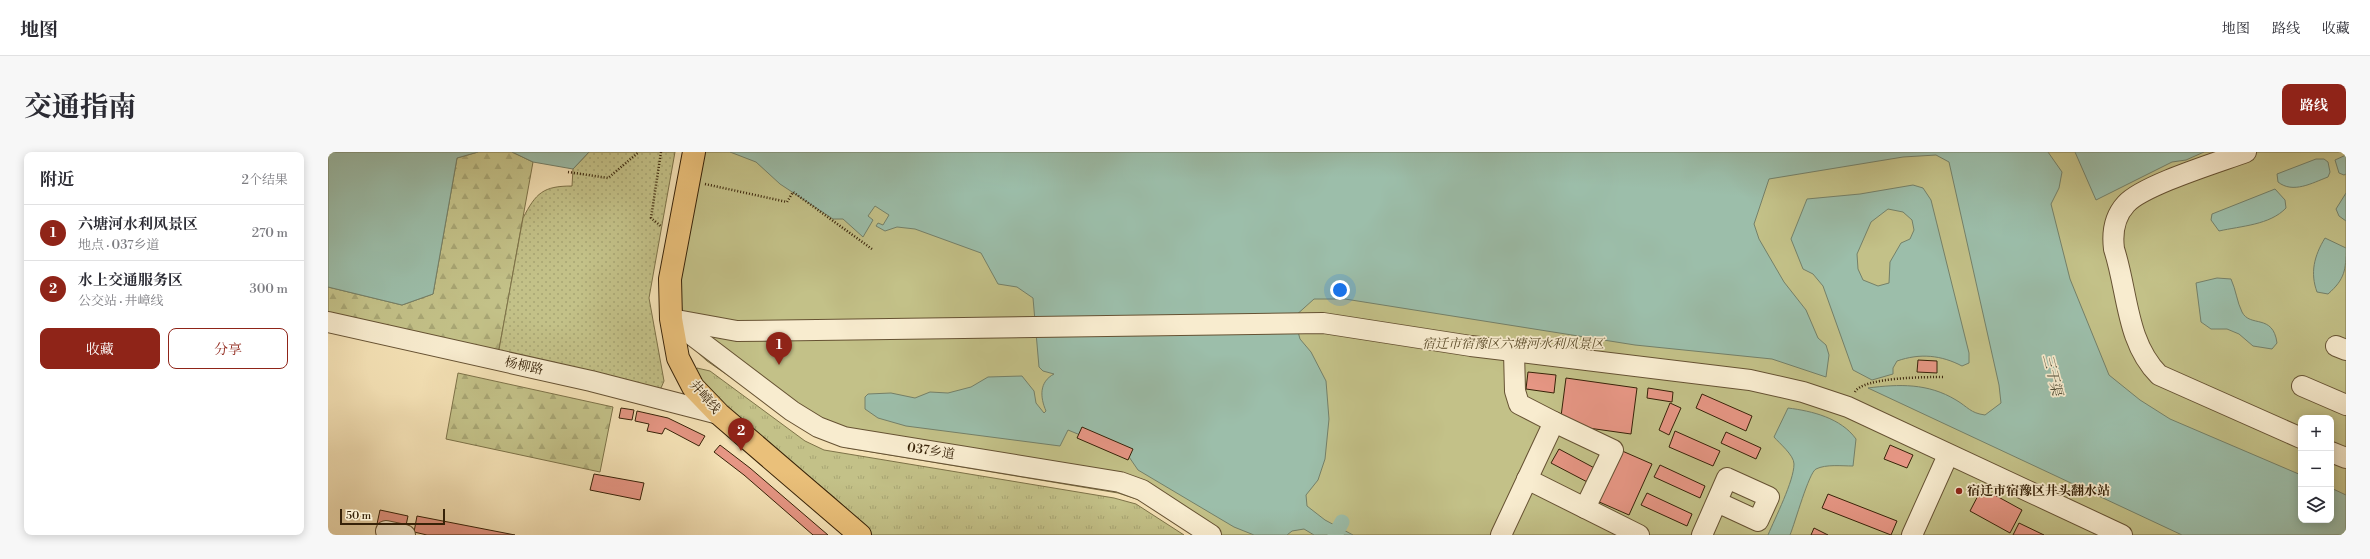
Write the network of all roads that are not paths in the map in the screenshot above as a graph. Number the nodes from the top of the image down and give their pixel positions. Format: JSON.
{"nodes":[{"id":1,"x":694,"y":152,"type":"edge"},
{"id":2,"x":2246,"y":152,"type":"edge"},
{"id":3,"x":672,"y":319,"type":"junction"},
{"id":4,"x":328,"y":322,"type":"edge"},
{"id":5,"x":1514,"y":352,"type":"junction"},
{"id":6,"x":2302,"y":386,"type":"dead end"},
{"id":7,"x":2346,"y":405,"type":"edge"},
{"id":8,"x":719,"y":414,"type":"junction"},
{"id":9,"x":1554,"y":422,"type":"junction"},
{"id":10,"x":2298,"y":437,"type":"edge"},
{"id":11,"x":2334,"y":453,"type":"edge"},
{"id":12,"x":1948,"y":455,"type":"junction"},
{"id":13,"x":2346,"y":458,"type":"edge"},
{"id":14,"x":1527,"y":479,"type":"junction"},
{"id":15,"x":1717,"y":502,"type":"dead end"},
{"id":16,"x":1585,"y":508,"type":"junction"},
{"id":17,"x":860,"y":535,"type":"edge"},
{"id":18,"x":1211,"y":535,"type":"edge"},
{"id":19,"x":1501,"y":535,"type":"edge"},
{"id":20,"x":1639,"y":535,"type":"edge"},
{"id":21,"x":1702,"y":535,"type":"edge"},
{"id":22,"x":1912,"y":535,"type":"edge"},
{"id":23,"x":2122,"y":535,"type":"edge"}],
"edges":[{"from":1,"to":3,"type":"main road","name":"井嶂线"},
{"from":2,"to":10,"type":"street"},
{"from":3,"to":5,"type":"street"},
{"from":3,"to":8,"type":"main road","name":"井嶂线"},
{"from":3,"to":18,"type":"street","name":"037乡道"},
{"from":4,"to":8,"type":"street","name":"杨柳路"},
{"from":5,"to":9,"type":"street"},
{"from":5,"to":12,"type":"street"},
{"from":6,"to":7,"type":"street"},
{"from":8,"to":17,"type":"main road","name":"井嶂线"},
{"from":9,"to":14,"type":"street"},
{"from":9,"to":16,"type":"street"},
{"from":11,"to":13,"type":"street"},
{"from":12,"to":22,"type":"street"},
{"from":12,"to":23,"type":"street"},
{"from":14,"to":16,"type":"street"},
{"from":14,"to":19,"type":"street"},
{"from":15,"to":21,"type":"street"},
{"from":16,"to":20,"type":"street"}]}
